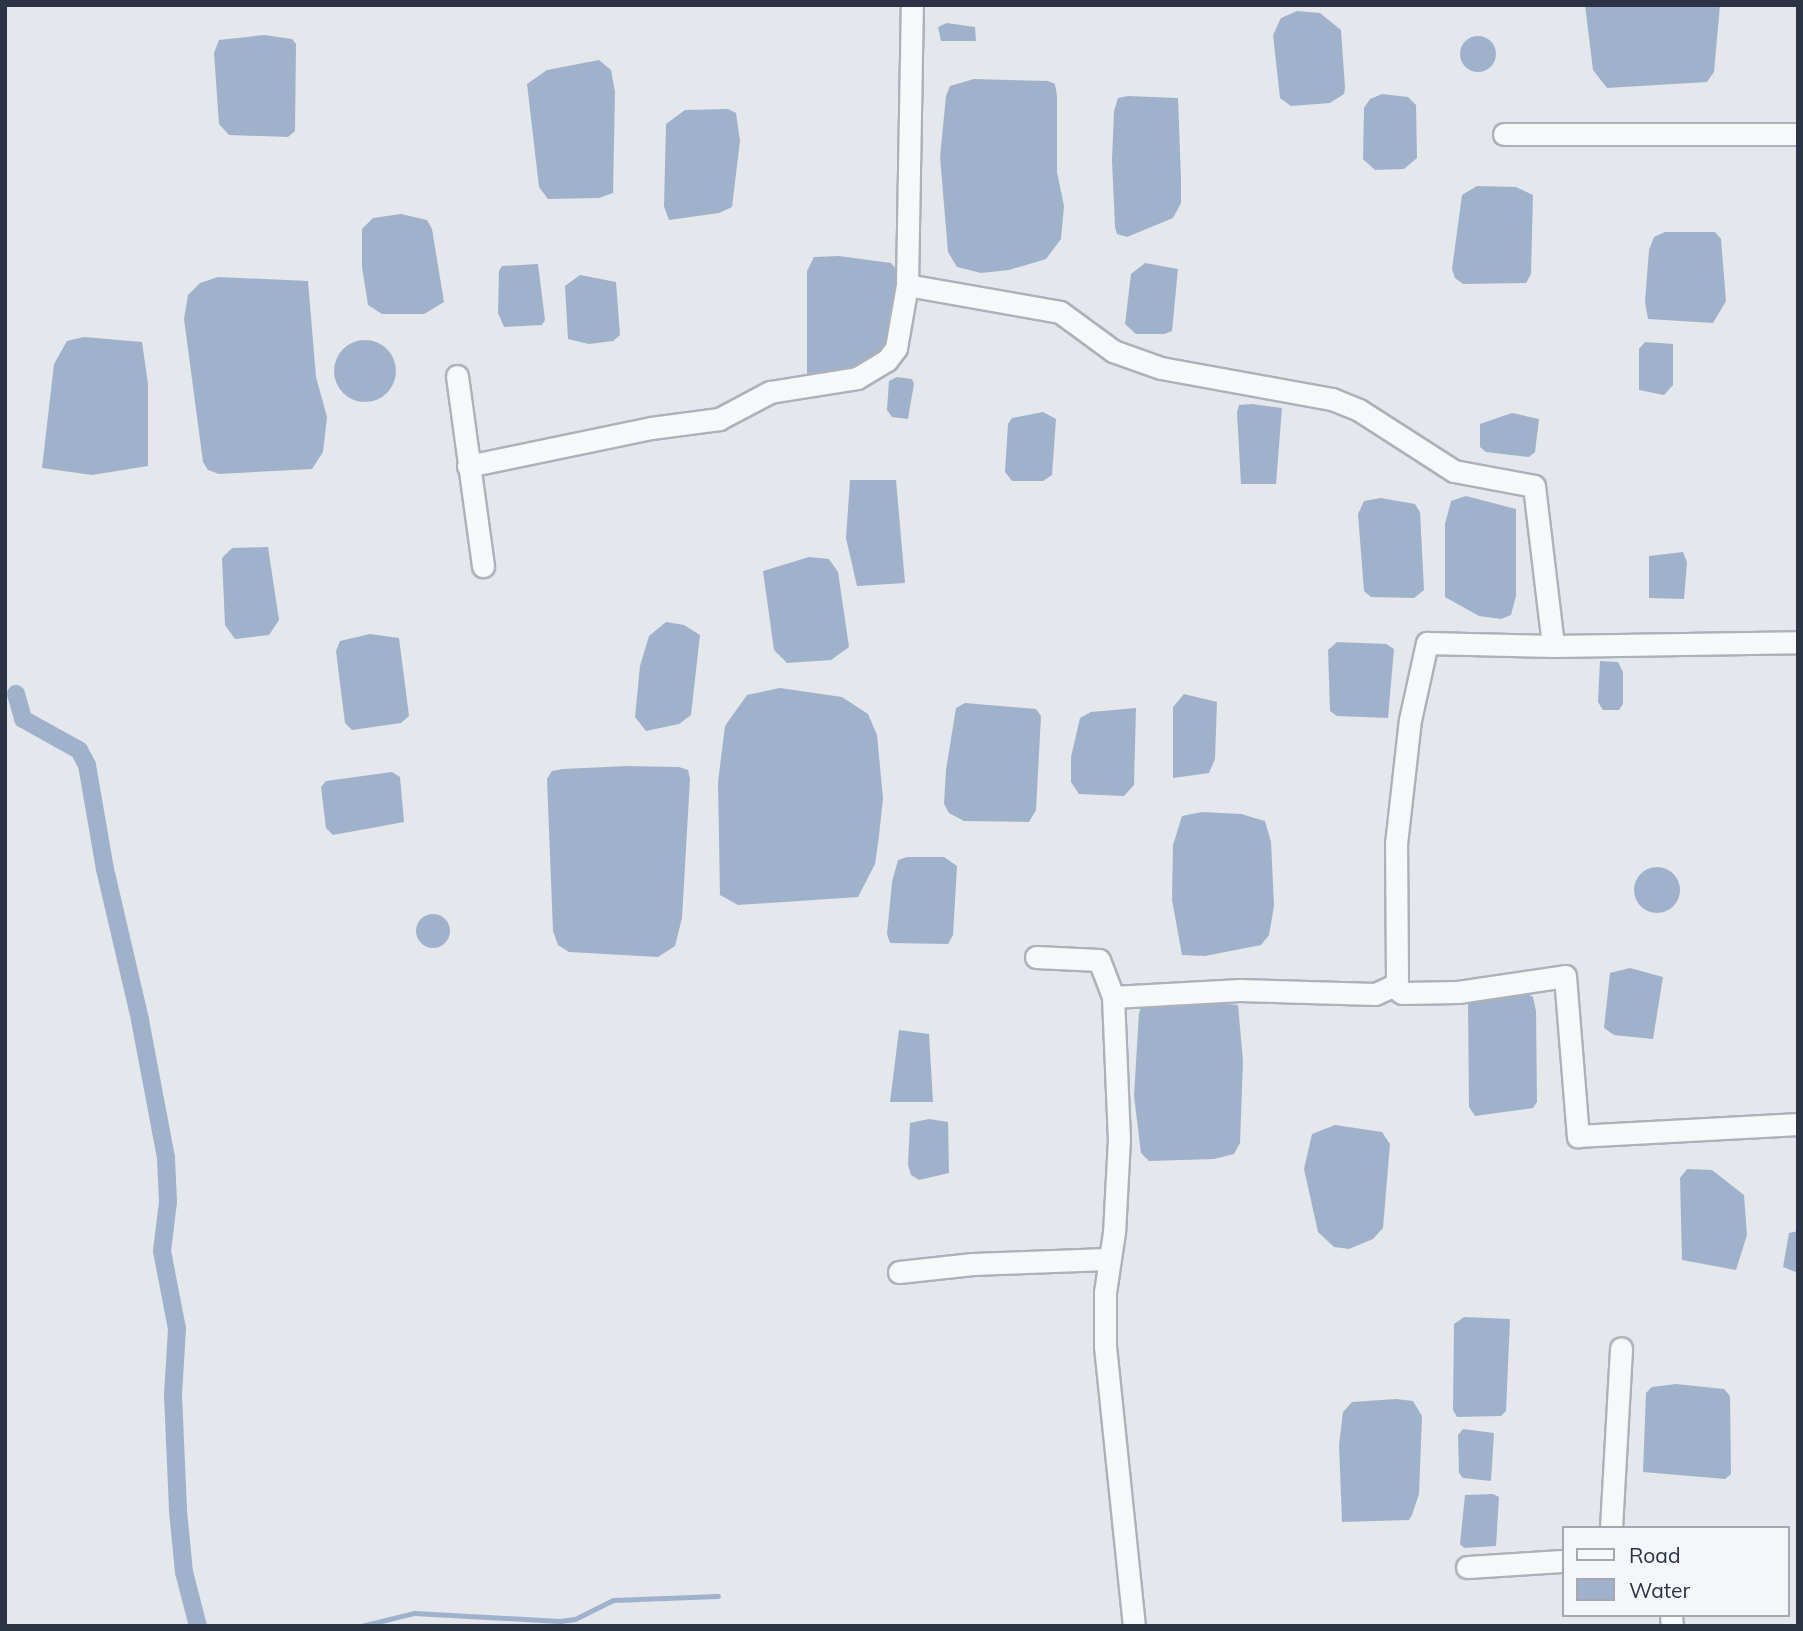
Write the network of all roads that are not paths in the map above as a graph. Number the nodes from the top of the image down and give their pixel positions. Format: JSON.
{"nodes":[{"id":1,"x":912,"y":5,"type":"edge"},
{"id":2,"x":1504,"y":134,"type":"dead end"},
{"id":3,"x":1798,"y":134,"type":"edge"},
{"id":4,"x":907,"y":285,"type":"junction"},
{"id":5,"x":457,"y":376,"type":"dead end"},
{"id":6,"x":468,"y":466,"type":"junction"},
{"id":7,"x":484,"y":566,"type":"dead end"},
{"id":8,"x":1798,"y":642,"type":"edge"},
{"id":9,"x":1553,"y":646,"type":"junction"},
{"id":10,"x":1037,"y":957,"type":"dead end"},
{"id":11,"x":1393,"y":986,"type":"junction"},
{"id":12,"x":1113,"y":997,"type":"junction"},
{"id":13,"x":1798,"y":1124,"type":"edge"},
{"id":14,"x":1107,"y":1259,"type":"junction"},
{"id":15,"x":899,"y":1272,"type":"dead end"},
{"id":16,"x":1622,"y":1349,"type":"dead end"},
{"id":17,"x":1611,"y":1526,"type":"edge"},
{"id":18,"x":1562,"y":1561,"type":"edge"},
{"id":19,"x":1467,"y":1567,"type":"dead end"},
{"id":20,"x":1134,"y":1626,"type":"edge"}],
"edges":[{"from":1,"to":4,"type":"street"},
{"from":2,"to":3,"type":"street"},
{"from":4,"to":6,"type":"street"},
{"from":4,"to":9,"type":"street"},
{"from":5,"to":6,"type":"street"},
{"from":6,"to":7,"type":"street"},
{"from":8,"to":9,"type":"street"},
{"from":9,"to":11,"type":"street"},
{"from":10,"to":12,"type":"street"},
{"from":11,"to":12,"type":"street"},
{"from":11,"to":13,"type":"street"},
{"from":12,"to":14,"type":"street"},
{"from":14,"to":15,"type":"street"},
{"from":14,"to":20,"type":"street"},
{"from":16,"to":17,"type":"street"},
{"from":18,"to":19,"type":"street"}]}
